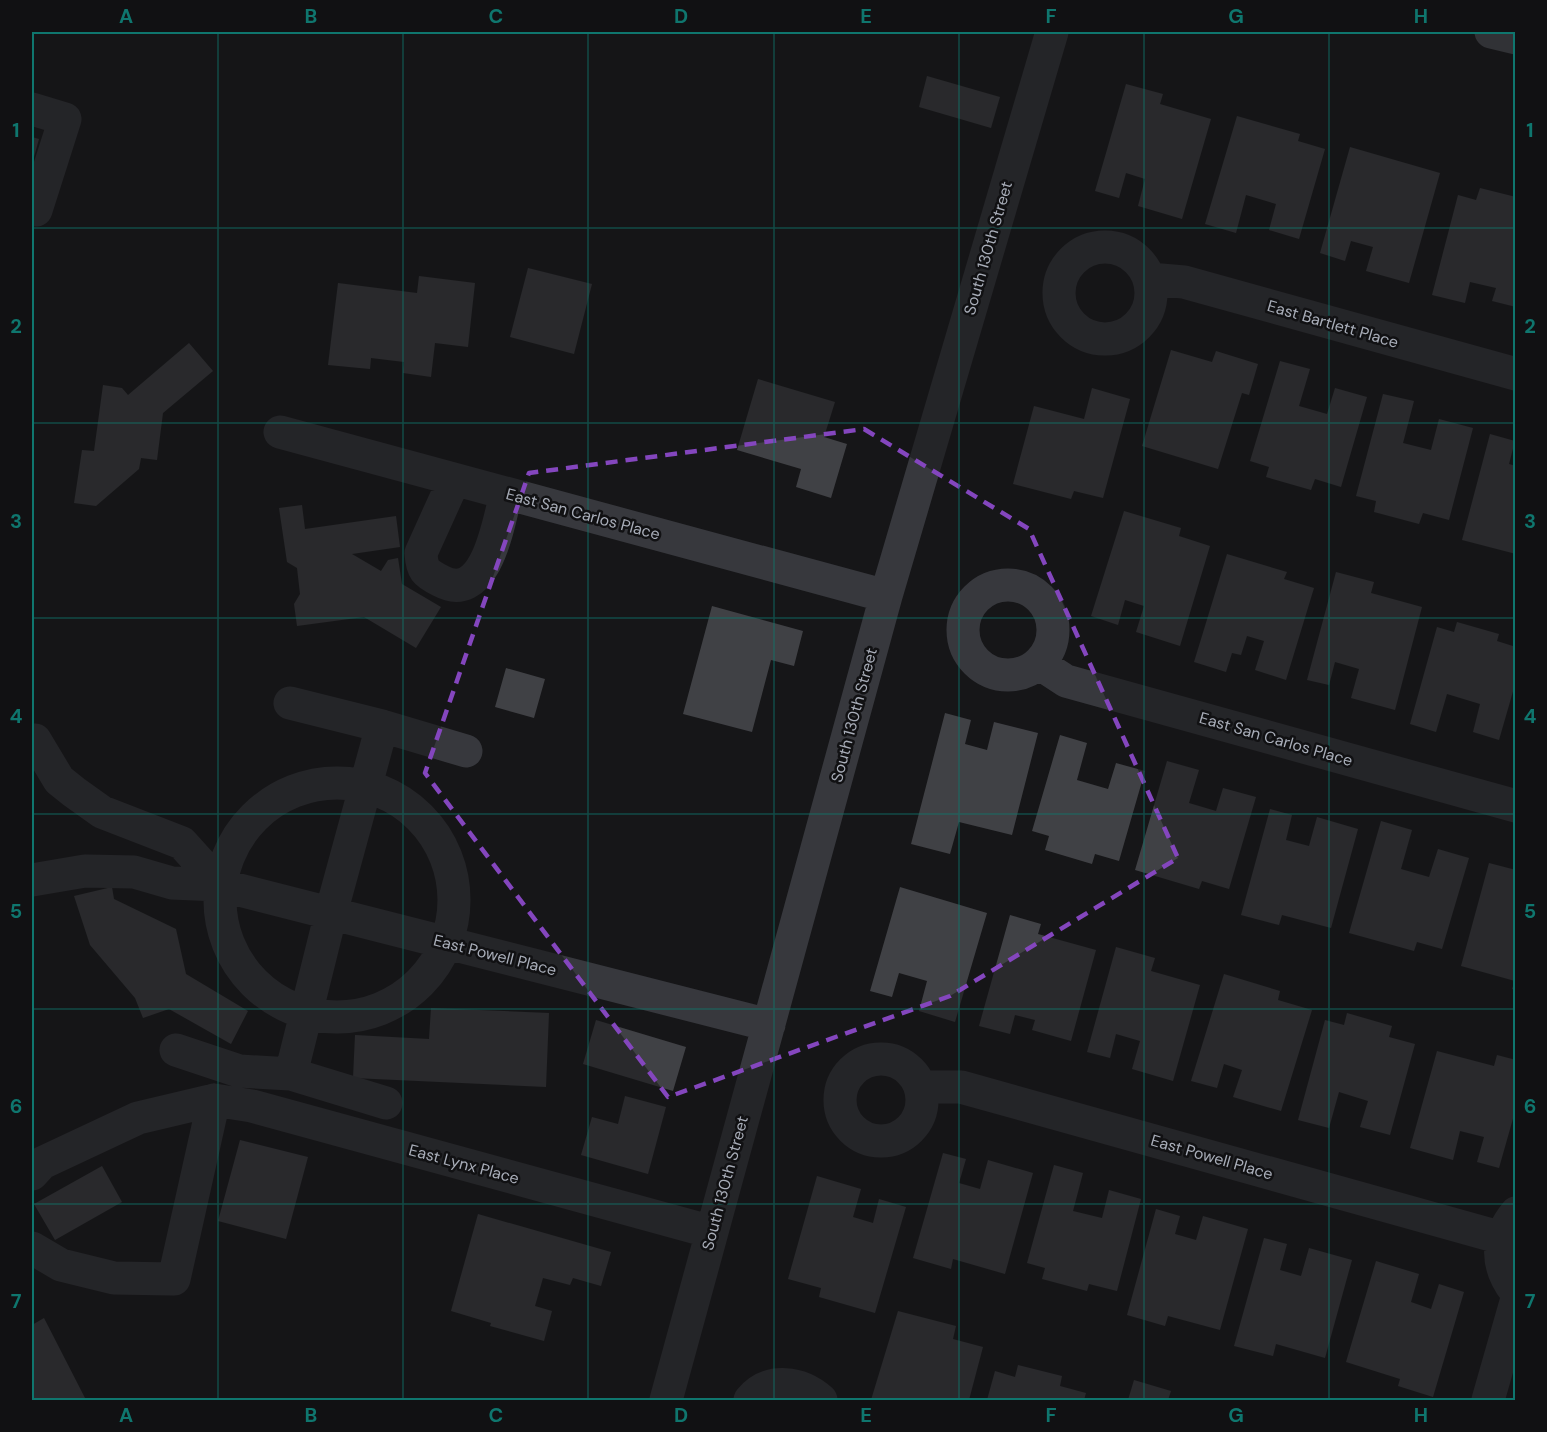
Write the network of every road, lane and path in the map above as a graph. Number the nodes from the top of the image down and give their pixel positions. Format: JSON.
{"nodes":[{"id":1,"x":1052,"y":32,"type":"edge"},
{"id":2,"x":1491,"y":32,"type":"edge"},
{"id":3,"x":1515,"y":38,"type":"edge"},
{"id":4,"x":32,"y":109,"type":"edge"},
{"id":5,"x":36,"y":210,"type":"dead end"},
{"id":6,"x":1149,"y":279,"type":"dead end"},
{"id":7,"x":1515,"y":375,"type":"edge"},
{"id":8,"x":280,"y":432,"type":"dead end"},
{"id":9,"x":454,"y":480,"type":"junction"},
{"id":10,"x":506,"y":494,"type":"junction"},
{"id":11,"x":886,"y":596,"type":"junction"},
{"id":12,"x":1040,"y":664,"type":"dead end"},
{"id":13,"x":290,"y":703,"type":"dead end"},
{"id":14,"x":382,"y":726,"type":"junction"},
{"id":15,"x":35,"y":740,"type":"dead end"},
{"id":16,"x":466,"y":751,"type":"dead end"},
{"id":17,"x":366,"y":786,"type":"junction"},
{"id":18,"x":1515,"y":806,"type":"edge"},
{"id":19,"x":32,"y":880,"type":"edge"},
{"id":20,"x":220,"y":885,"type":"junction"},
{"id":21,"x":331,"y":913,"type":"junction"},
{"id":22,"x":447,"y":943,"type":"junction"},
{"id":23,"x":307,"y":1011,"type":"junction"},
{"id":24,"x":769,"y":1024,"type":"junction"},
{"id":25,"x":176,"y":1050,"type":"dead end"},
{"id":26,"x":291,"y":1074,"type":"junction"},
{"id":27,"x":921,"y":1088,"type":"dead end"},
{"id":28,"x":214,"y":1100,"type":"junction"},
{"id":29,"x":386,"y":1103,"type":"dead end"},
{"id":30,"x":32,"y":1174,"type":"edge"},
{"id":31,"x":1508,"y":1226,"type":"edge"},
{"id":32,"x":712,"y":1232,"type":"junction"},
{"id":33,"x":32,"y":1248,"type":"edge"},
{"id":34,"x":1515,"y":1292,"type":"edge"},
{"id":35,"x":1515,"y":1302,"type":"edge"},
{"id":36,"x":666,"y":1401,"type":"edge"},
{"id":37,"x":750,"y":1401,"type":"edge"},
{"id":38,"x":821,"y":1401,"type":"edge"},
{"id":39,"x":1488,"y":1401,"type":"edge"}],
"edges":[{"from":1,"to":11,"type":"street","name":"South 130th Street"},
{"from":2,"to":3,"type":"main road"},
{"from":4,"to":5,"type":"street"},
{"from":6,"to":7,"type":"street","name":"East Bartlett Place"},
{"from":8,"to":9,"type":"street","name":"East San Carlos Place"},
{"from":9,"to":10,"type":"street","name":"East San Carlos Place"},
{"from":9,"to":10,"type":"street"},
{"from":10,"to":11,"type":"street","name":"East San Carlos Place"},
{"from":11,"to":24,"type":"street","name":"South 130th Street"},
{"from":12,"to":18,"type":"street","name":"East San Carlos Place"},
{"from":13,"to":14,"type":"street"},
{"from":14,"to":16,"type":"street"},
{"from":14,"to":17,"type":"street"},
{"from":15,"to":20,"type":"street"},
{"from":17,"to":20,"type":"street"},
{"from":17,"to":21,"type":"street"},
{"from":17,"to":22,"type":"street"},
{"from":19,"to":20,"type":"street","name":"East Powell Place"},
{"from":20,"to":21,"type":"street","name":"East Powell Place"},
{"from":20,"to":23,"type":"street"},
{"from":21,"to":22,"type":"street","name":"East Powell Place"},
{"from":21,"to":23,"type":"street"},
{"from":22,"to":23,"type":"street"},
{"from":22,"to":24,"type":"street","name":"East Powell Place"},
{"from":23,"to":26,"type":"street"},
{"from":24,"to":32,"type":"street","name":"South 130th Street"},
{"from":25,"to":26,"type":"street"},
{"from":26,"to":29,"type":"street"},
{"from":27,"to":31,"type":"street","name":"East Powell Place"},
{"from":28,"to":30,"type":"street","name":"East Lynx Place"},
{"from":28,"to":32,"type":"street","name":"East Lynx Place"},
{"from":28,"to":33,"type":"street"},
{"from":31,"to":34,"type":"street"},
{"from":32,"to":36,"type":"street","name":"South 130th Street"},
{"from":35,"to":39,"type":"street"},
{"from":37,"to":38,"type":"street"}]}
